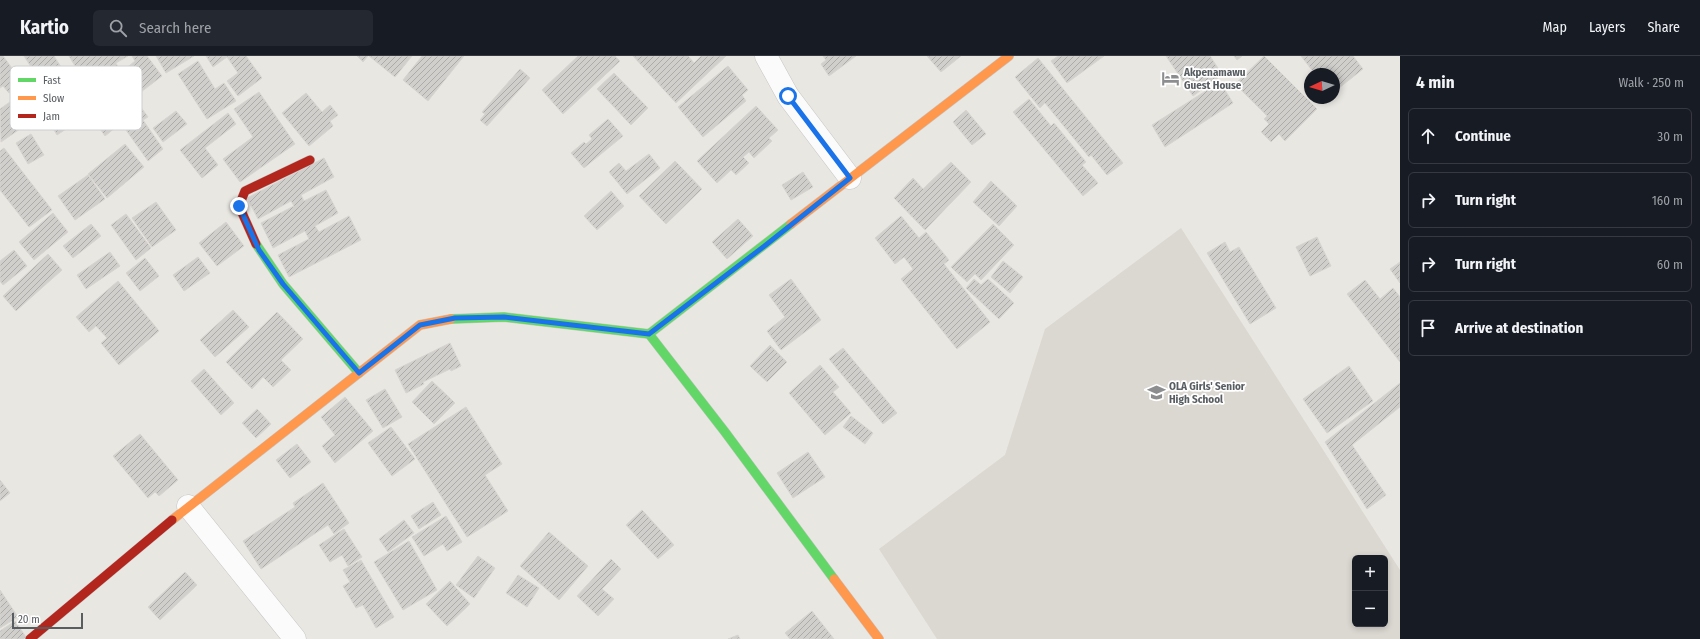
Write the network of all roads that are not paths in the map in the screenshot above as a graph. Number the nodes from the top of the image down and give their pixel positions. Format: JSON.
{"nodes":[{"id":1,"x":766,"y":56,"type":"edge"},
{"id":2,"x":1009,"y":56,"type":"edge"},
{"id":3,"x":310,"y":160,"type":"dead end"},
{"id":4,"x":850,"y":178,"type":"junction"},
{"id":5,"x":649,"y":334,"type":"junction"},
{"id":6,"x":359,"y":373,"type":"junction"},
{"id":7,"x":188,"y":506,"type":"junction"},
{"id":8,"x":30,"y":639,"type":"edge"},
{"id":9,"x":294,"y":639,"type":"edge"},
{"id":10,"x":880,"y":639,"type":"edge"}],
"edges":[{"from":1,"to":4,"type":"street"},
{"from":2,"to":4,"type":"street"},
{"from":3,"to":6,"type":"street"},
{"from":4,"to":5,"type":"street"},
{"from":5,"to":6,"type":"street"},
{"from":5,"to":10,"type":"street"},
{"from":6,"to":7,"type":"street"},
{"from":7,"to":8,"type":"street"},
{"from":7,"to":9,"type":"street"}]}
